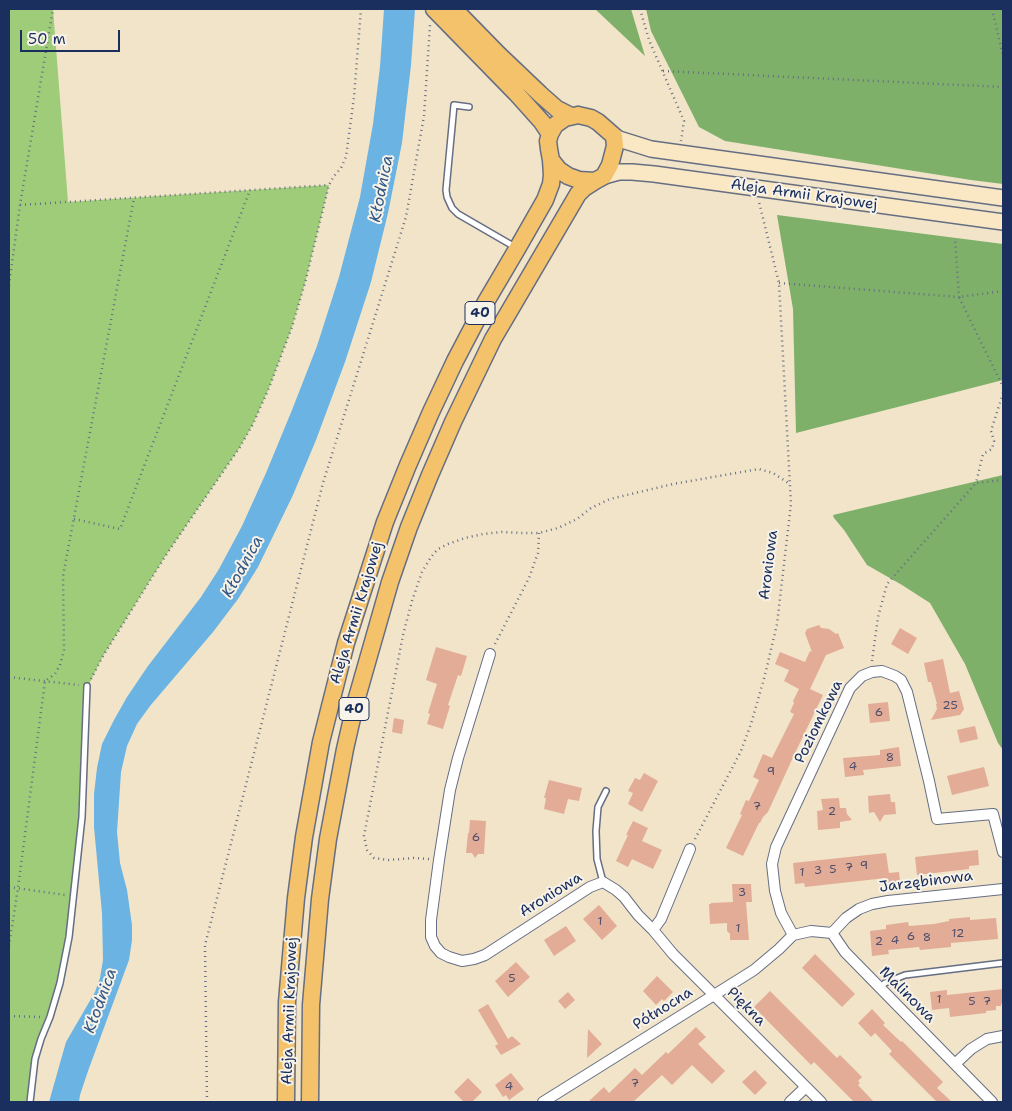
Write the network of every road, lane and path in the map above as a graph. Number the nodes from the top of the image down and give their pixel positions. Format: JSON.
{"nodes":[{"id":1,"x":53,"y":9,"type":"edge"},
{"id":2,"x":361,"y":9,"type":"edge"},
{"id":3,"x":454,"y":9,"type":"edge"},
{"id":4,"x":640,"y":9,"type":"edge"},
{"id":5,"x":992,"y":9,"type":"edge"},
{"id":6,"x":432,"y":14,"type":"edge"},
{"id":7,"x":463,"y":28,"type":"junction"},
{"id":8,"x":1003,"y":55,"type":"edge"},
{"id":9,"x":663,"y":71,"type":"junction"},
{"id":10,"x":1003,"y":87,"type":"edge"},
{"id":11,"x":469,"y":107,"type":"dead end"},
{"id":12,"x":571,"y":116,"type":"junction"},
{"id":13,"x":550,"y":134,"type":"junction"},
{"id":14,"x":614,"y":136,"type":"junction"},
{"id":15,"x":679,"y":153,"type":"junction"},
{"id":16,"x":551,"y":160,"type":"junction"},
{"id":17,"x":600,"y":179,"type":"junction"},
{"id":18,"x":329,"y":185,"type":"junction"},
{"id":19,"x":756,"y":188,"type":"junction"},
{"id":20,"x":250,"y":190,"type":"junction"},
{"id":21,"x":134,"y":198,"type":"junction"},
{"id":22,"x":1003,"y":198,"type":"edge"},
{"id":23,"x":20,"y":205,"type":"junction"},
{"id":24,"x":1003,"y":222,"type":"edge"},
{"id":25,"x":955,"y":238,"type":"dead end"},
{"id":26,"x":518,"y":249,"type":"junction"},
{"id":27,"x":779,"y":283,"type":"junction"},
{"id":28,"x":9,"y":286,"type":"edge"},
{"id":29,"x":1003,"y":291,"type":"edge"},
{"id":30,"x":960,"y":297,"type":"junction"},
{"id":31,"x":1003,"y":387,"type":"edge"},
{"id":32,"x":1003,"y":393,"type":"edge"},
{"id":33,"x":1003,"y":480,"type":"edge"},
{"id":34,"x":976,"y":483,"type":"junction"},
{"id":35,"x":790,"y":484,"type":"junction"},
{"id":36,"x":74,"y":519,"type":"junction"},
{"id":37,"x":539,"y":533,"type":"junction"},
{"id":38,"x":490,"y":654,"type":"joint"},
{"id":39,"x":872,"y":672,"type":"junction"},
{"id":40,"x":9,"y":677,"type":"edge"},
{"id":41,"x":45,"y":681,"type":"junction"},
{"id":42,"x":88,"y":686,"type":"junction"},
{"id":43,"x":606,"y":791,"type":"dead end"},
{"id":44,"x":690,"y":849,"type":"joint"},
{"id":45,"x":1003,"y":852,"type":"edge"},
{"id":46,"x":439,"y":860,"type":"junction"},
{"id":47,"x":603,"y":882,"type":"junction"},
{"id":48,"x":9,"y":887,"type":"edge"},
{"id":49,"x":18,"y":888,"type":"junction"},
{"id":50,"x":1003,"y":889,"type":"edge"},
{"id":51,"x":74,"y":896,"type":"junction"},
{"id":52,"x":653,"y":930,"type":"junction"},
{"id":53,"x":832,"y":933,"type":"junction"},
{"id":54,"x":793,"y":935,"type":"junction"},
{"id":55,"x":9,"y":946,"type":"edge"},
{"id":56,"x":1003,"y":963,"type":"edge"},
{"id":57,"x":880,"y":988,"type":"junction"},
{"id":58,"x":713,"y":995,"type":"junction"},
{"id":59,"x":9,"y":1016,"type":"edge"},
{"id":60,"x":50,"y":1017,"type":"junction"},
{"id":61,"x":1003,"y":1036,"type":"edge"},
{"id":62,"x":955,"y":1064,"type":"junction"},
{"id":63,"x":806,"y":1087,"type":"junction"},
{"id":64,"x":30,"y":1102,"type":"edge"},
{"id":65,"x":207,"y":1102,"type":"edge"},
{"id":66,"x":286,"y":1102,"type":"edge"},
{"id":67,"x":310,"y":1102,"type":"edge"},
{"id":68,"x":543,"y":1102,"type":"edge"},
{"id":69,"x":790,"y":1102,"type":"edge"},
{"id":70,"x":821,"y":1102,"type":"edge"},
{"id":71,"x":992,"y":1102,"type":"edge"}],
"edges":[{"from":1,"to":23,"type":"path"},
{"from":2,"to":18,"type":"path"},
{"from":3,"to":7,"type":"main road"},
{"from":4,"to":9,"type":"path"},
{"from":5,"to":8,"type":"path"},
{"from":6,"to":7,"type":"main road"},
{"from":6,"to":65,"type":"path"},
{"from":7,"to":12,"type":"main road"},
{"from":7,"to":13,"type":"main road"},
{"from":9,"to":10,"type":"path"},
{"from":9,"to":15,"type":"path"},
{"from":11,"to":26,"type":"lane"},
{"from":12,"to":13,"type":"main road"},
{"from":12,"to":14,"type":"main road"},
{"from":13,"to":16,"type":"main road","number":"40"},
{"from":14,"to":15,"type":"main road","name":"Aleja Armii Krajowej"},
{"from":14,"to":17,"type":"main road","number":"40"},
{"from":15,"to":22,"type":"main road","name":"Aleja Armii Krajowej"},
{"from":16,"to":17,"type":"main road"},
{"from":16,"to":26,"type":"main road","name":"Aleja Armii Krajowej","number":"40"},
{"from":17,"to":19,"type":"main road","name":"Aleja Armii Krajowej"},
{"from":17,"to":67,"type":"main road","name":"Aleja Armii Krajowej","number":"40"},
{"from":18,"to":20,"type":"path"},
{"from":18,"to":42,"type":"path"},
{"from":19,"to":24,"type":"main road","name":"Aleja Armii Krajowej"},
{"from":19,"to":27,"type":"path","name":"Aroniowa"},
{"from":20,"to":21,"type":"path"},
{"from":20,"to":36,"type":"path"},
{"from":21,"to":23,"type":"path"},
{"from":21,"to":36,"type":"path"},
{"from":23,"to":28,"type":"path"},
{"from":25,"to":30,"type":"path"},
{"from":26,"to":66,"type":"main road","name":"Aleja Armii Krajowej","number":"40"},
{"from":27,"to":30,"type":"path"},
{"from":27,"to":35,"type":"path","name":"Aroniowa"},
{"from":29,"to":30,"type":"path"},
{"from":30,"to":31,"type":"path"},
{"from":32,"to":34,"type":"path"},
{"from":33,"to":34,"type":"path"},
{"from":34,"to":39,"type":"path"},
{"from":35,"to":37,"type":"path"},
{"from":35,"to":44,"type":"path","name":"Aroniowa"},
{"from":36,"to":41,"type":"path"},
{"from":37,"to":38,"type":"path"},
{"from":37,"to":46,"type":"path"},
{"from":38,"to":46,"type":"street","name":"Aroniowa"},
{"from":39,"to":45,"type":"street"},
{"from":39,"to":54,"type":"street","name":"Poziomkowa"},
{"from":40,"to":41,"type":"path"},
{"from":41,"to":42,"type":"path"},
{"from":41,"to":49,"type":"path"},
{"from":42,"to":51,"type":"lane"},
{"from":43,"to":47,"type":"lane"},
{"from":44,"to":52,"type":"street"},
{"from":46,"to":47,"type":"street","name":"Aroniowa"},
{"from":47,"to":52,"type":"street","name":"Aroniowa"},
{"from":48,"to":49,"type":"path"},
{"from":49,"to":51,"type":"path"},
{"from":49,"to":55,"type":"path"},
{"from":50,"to":53,"type":"street","name":"Jarzębinowa"},
{"from":51,"to":60,"type":"lane"},
{"from":52,"to":58,"type":"street","name":"Piękna"},
{"from":53,"to":54,"type":"street"},
{"from":53,"to":57,"type":"street","name":"Malinowa"},
{"from":54,"to":58,"type":"street","name":"Północna"},
{"from":56,"to":57,"type":"lane"},
{"from":57,"to":62,"type":"street","name":"Malinowa"},
{"from":58,"to":63,"type":"street","name":"Piękna"},
{"from":58,"to":68,"type":"street","name":"Północna"},
{"from":59,"to":60,"type":"path"},
{"from":60,"to":64,"type":"lane"},
{"from":61,"to":62,"type":"street"},
{"from":62,"to":71,"type":"street","name":"Malinowa"},
{"from":63,"to":69,"type":"street"},
{"from":63,"to":70,"type":"street","name":"Piękna"}]}
